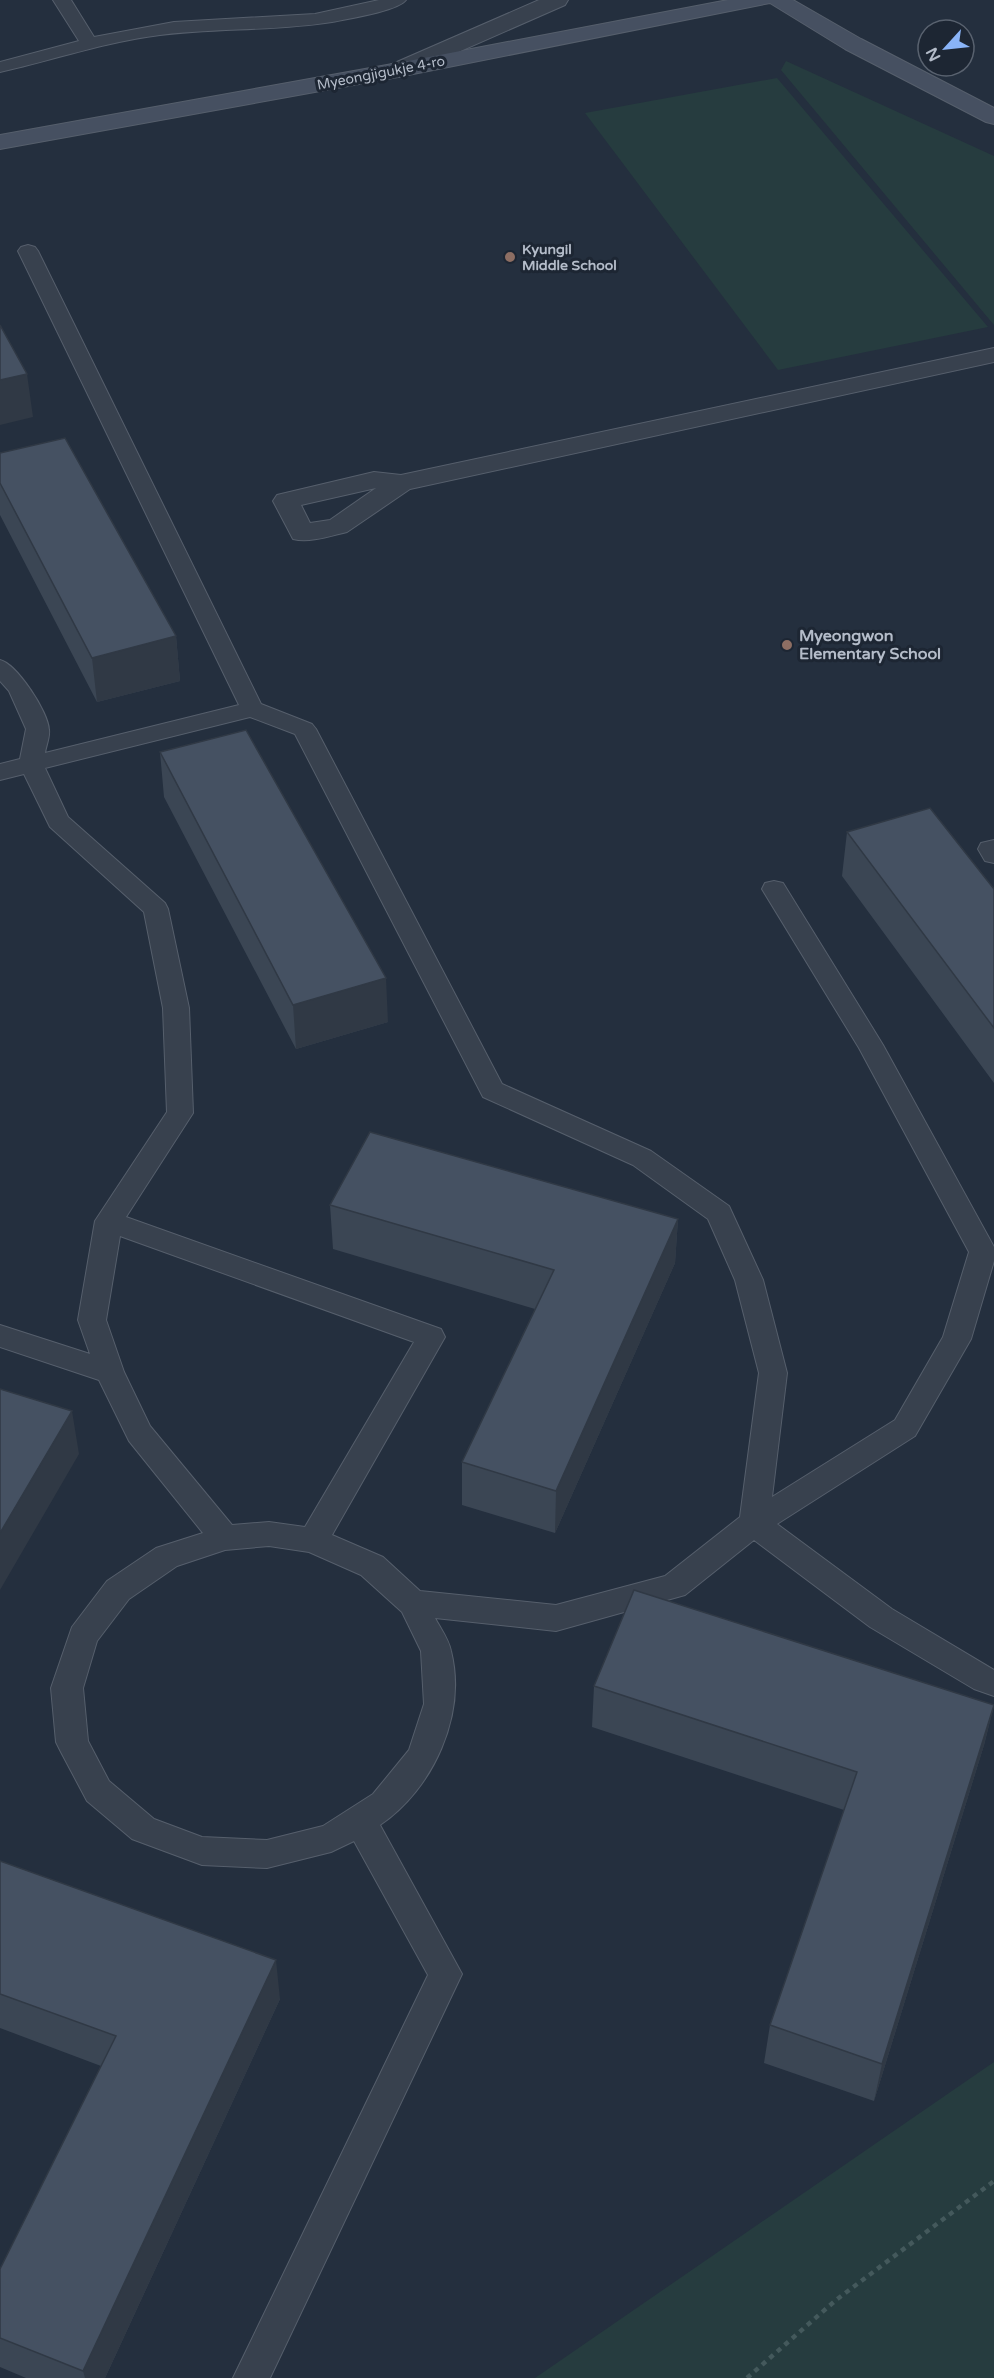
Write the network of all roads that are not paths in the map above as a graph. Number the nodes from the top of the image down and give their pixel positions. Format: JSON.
{"nodes":[{"id":1,"x":62,"y":0,"type":"edge"},
{"id":2,"x":397,"y":0,"type":"edge"},
{"id":3,"x":557,"y":0,"type":"edge"},
{"id":4,"x":761,"y":0,"type":"edge"},
{"id":5,"x":778,"y":0,"type":"edge"},
{"id":6,"x":89,"y":43,"type":"junction"},
{"id":7,"x":0,"y":67,"type":"edge"},
{"id":8,"x":398,"y":70,"type":"junction"},
{"id":9,"x":994,"y":117,"type":"edge"},
{"id":10,"x":0,"y":142,"type":"edge"},
{"id":11,"x":28,"y":251,"type":"dead end"},
{"id":12,"x":994,"y":355,"type":"edge"},
{"id":13,"x":401,"y":483,"type":"dead end"},
{"id":14,"x":0,"y":667,"type":"edge"},
{"id":15,"x":252,"y":709,"type":"junction"},
{"id":16,"x":31,"y":764,"type":"junction"},
{"id":17,"x":0,"y":771,"type":"edge"},
{"id":18,"x":994,"y":848,"type":"edge"},
{"id":19,"x":994,"y":855,"type":"edge"},
{"id":20,"x":774,"y":889,"type":"dead end"},
{"id":21,"x":109,"y":1221,"type":"junction"},
{"id":22,"x":988,"y":1250,"type":"edge"},
{"id":23,"x":0,"y":1336,"type":"edge"},
{"id":24,"x":110,"y":1372,"type":"junction"},
{"id":25,"x":754,"y":1523,"type":"junction"},
{"id":26,"x":225,"y":1538,"type":"junction"},
{"id":27,"x":313,"y":1540,"type":"junction"},
{"id":28,"x":413,"y":1603,"type":"junction"},
{"id":29,"x":994,"y":1683,"type":"edge"},
{"id":30,"x":360,"y":1820,"type":"junction"},
{"id":31,"x":251,"y":2378,"type":"edge"}],
"edges":[{"from":1,"to":6,"type":"lane"},
{"from":2,"to":6,"type":"lane"},
{"from":3,"to":8,"type":"street"},
{"from":4,"to":8,"type":"street","name":"Myeongjigukje 4-ro"},
{"from":5,"to":9,"type":"street"},
{"from":6,"to":7,"type":"lane"},
{"from":8,"to":10,"type":"street","name":"Myeongjigukje 4-ro"},
{"from":11,"to":15,"type":"lane"},
{"from":12,"to":13,"type":"street"},
{"from":14,"to":16,"type":"lane"},
{"from":15,"to":16,"type":"lane"},
{"from":15,"to":25,"type":"lane"},
{"from":16,"to":17,"type":"lane"},
{"from":16,"to":21,"type":"lane"},
{"from":18,"to":19,"type":"lane"},
{"from":20,"to":22,"type":"lane"},
{"from":21,"to":24,"type":"lane"},
{"from":21,"to":27,"type":"lane"},
{"from":22,"to":25,"type":"lane"},
{"from":23,"to":24,"type":"lane"},
{"from":24,"to":26,"type":"lane"},
{"from":25,"to":28,"type":"lane"},
{"from":25,"to":29,"type":"lane"},
{"from":26,"to":27,"type":"lane"},
{"from":26,"to":30,"type":"lane"},
{"from":27,"to":28,"type":"lane"},
{"from":28,"to":30,"type":"lane"},
{"from":30,"to":31,"type":"lane"}]}
